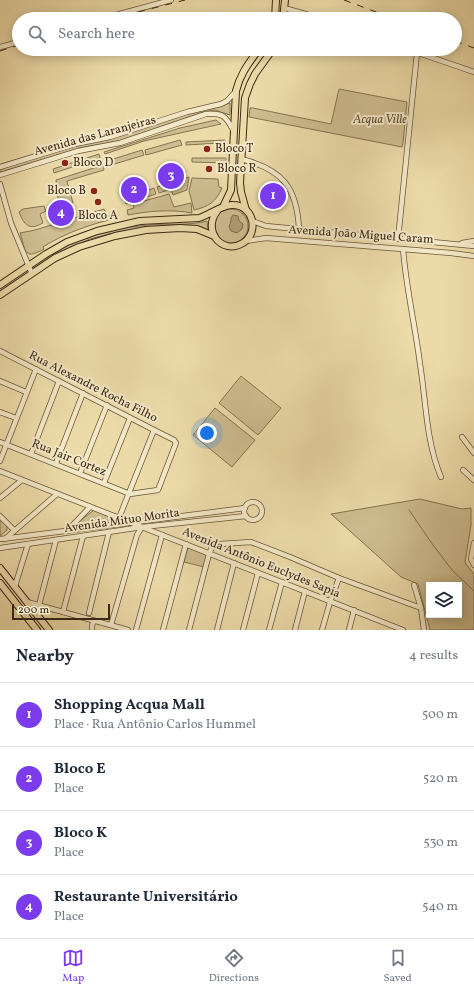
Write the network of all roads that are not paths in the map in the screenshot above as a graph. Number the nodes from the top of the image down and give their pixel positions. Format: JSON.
{"nodes":[{"id":1,"x":171,"y":0,"type":"edge"},
{"id":2,"x":276,"y":0,"type":"edge"},
{"id":3,"x":285,"y":0,"type":"edge"},
{"id":4,"x":284,"y":8,"type":"junction"},
{"id":5,"x":294,"y":10,"type":"joint"},
{"id":6,"x":127,"y":12,"type":"edge"},
{"id":7,"x":275,"y":12,"type":"edge"},
{"id":8,"x":284,"y":12,"type":"edge"},
{"id":9,"x":300,"y":12,"type":"edge"},
{"id":10,"x":12,"y":44,"type":"edge"},
{"id":11,"x":0,"y":47,"type":"edge"},
{"id":12,"x":254,"y":56,"type":"edge"},
{"id":13,"x":268,"y":56,"type":"edge"},
{"id":14,"x":417,"y":56,"type":"edge"},
{"id":15,"x":428,"y":56,"type":"edge"},
{"id":16,"x":474,"y":72,"type":"edge"},
{"id":17,"x":236,"y":92,"type":"junction"},
{"id":18,"x":234,"y":132,"type":"junction"},
{"id":19,"x":241,"y":159,"type":"junction"},
{"id":20,"x":0,"y":168,"type":"edge"},
{"id":21,"x":0,"y":175,"type":"edge"},
{"id":22,"x":0,"y":184,"type":"edge"},
{"id":23,"x":220,"y":208,"type":"junction"},
{"id":24,"x":246,"y":210,"type":"junction"},
{"id":25,"x":252,"y":221,"type":"junction"},
{"id":26,"x":299,"y":229,"type":"junction"},
{"id":27,"x":214,"y":236,"type":"junction"},
{"id":28,"x":398,"y":239,"type":"junction"},
{"id":29,"x":246,"y":241,"type":"junction"},
{"id":30,"x":474,"y":241,"type":"edge"},
{"id":31,"x":452,"y":244,"type":"junction"},
{"id":32,"x":474,"y":246,"type":"edge"},
{"id":33,"x":403,"y":249,"type":"junction"},
{"id":34,"x":451,"y":253,"type":"junction"},
{"id":35,"x":467,"y":255,"type":"junction"},
{"id":36,"x":474,"y":256,"type":"edge"},
{"id":37,"x":474,"y":259,"type":"edge"},
{"id":38,"x":28,"y":266,"type":"junction"},
{"id":39,"x":32,"y":274,"type":"junction"},
{"id":40,"x":0,"y":285,"type":"edge"},
{"id":41,"x":0,"y":295,"type":"edge"},
{"id":42,"x":0,"y":350,"type":"edge"},
{"id":43,"x":36,"y":369,"type":"junction"},
{"id":44,"x":0,"y":381,"type":"edge"},
{"id":45,"x":59,"y":381,"type":"junction"},
{"id":46,"x":26,"y":392,"type":"junction"},
{"id":47,"x":83,"y":393,"type":"junction"},
{"id":48,"x":107,"y":405,"type":"junction"},
{"id":49,"x":0,"y":412,"type":"edge"},
{"id":50,"x":16,"y":418,"type":"junction"},
{"id":51,"x":130,"y":418,"type":"junction"},
{"id":52,"x":154,"y":430,"type":"junction"},
{"id":53,"x":462,"y":437,"type":"dead end"},
{"id":54,"x":0,"y":442,"type":"edge"},
{"id":55,"x":6,"y":444,"type":"junction"},
{"id":56,"x":474,"y":453,"type":"edge"},
{"id":57,"x":31,"y":454,"type":"junction"},
{"id":58,"x":0,"y":461,"type":"edge"},
{"id":59,"x":56,"y":463,"type":"junction"},
{"id":60,"x":463,"y":470,"type":"dead end"},
{"id":61,"x":0,"y":471,"type":"edge"},
{"id":62,"x":80,"y":473,"type":"junction"},
{"id":63,"x":441,"y":478,"type":"dead end"},
{"id":64,"x":22,"y":480,"type":"junction"},
{"id":65,"x":474,"y":480,"type":"edge"},
{"id":66,"x":104,"y":483,"type":"junction"},
{"id":67,"x":57,"y":494,"type":"junction"},
{"id":68,"x":130,"y":494,"type":"junction"},
{"id":69,"x":0,"y":498,"type":"edge"},
{"id":70,"x":90,"y":507,"type":"junction"},
{"id":71,"x":245,"y":508,"type":"junction"},
{"id":72,"x":0,"y":516,"type":"edge"},
{"id":73,"x":246,"y":516,"type":"junction"},
{"id":74,"x":119,"y":518,"type":"junction"},
{"id":75,"x":128,"y":522,"type":"junction"},
{"id":76,"x":142,"y":527,"type":"junction"},
{"id":77,"x":14,"y":530,"type":"junction"},
{"id":78,"x":67,"y":531,"type":"junction"},
{"id":79,"x":109,"y":532,"type":"junction"},
{"id":80,"x":162,"y":535,"type":"junction"},
{"id":81,"x":83,"y":536,"type":"junction"},
{"id":82,"x":2,"y":539,"type":"edge"},
{"id":83,"x":56,"y":540,"type":"junction"},
{"id":84,"x":474,"y":542,"type":"edge"},
{"id":85,"x":28,"y":544,"type":"junction"},
{"id":86,"x":186,"y":544,"type":"junction"},
{"id":87,"x":0,"y":548,"type":"edge"},
{"id":88,"x":209,"y":554,"type":"junction"},
{"id":89,"x":234,"y":563,"type":"junction"},
{"id":90,"x":474,"y":565,"type":"edge"},
{"id":91,"x":0,"y":568,"type":"edge"},
{"id":92,"x":258,"y":573,"type":"junction"},
{"id":93,"x":339,"y":578,"type":"junction"},
{"id":94,"x":282,"y":582,"type":"junction"},
{"id":95,"x":0,"y":583,"type":"edge"},
{"id":96,"x":414,"y":585,"type":"dead end"},
{"id":97,"x":15,"y":586,"type":"junction"},
{"id":98,"x":306,"y":591,"type":"junction"},
{"id":99,"x":27,"y":602,"type":"junction"},
{"id":100,"x":330,"y":602,"type":"junction"},
{"id":101,"x":39,"y":605,"type":"junction"},
{"id":102,"x":421,"y":608,"type":"junction"},
{"id":103,"x":354,"y":610,"type":"junction"},
{"id":104,"x":62,"y":612,"type":"junction"},
{"id":105,"x":89,"y":613,"type":"dead end"},
{"id":106,"x":38,"y":616,"type":"junction"},
{"id":107,"x":94,"y":621,"type":"junction"},
{"id":108,"x":43,"y":623,"type":"junction"},
{"id":109,"x":112,"y":625,"type":"junction"},
{"id":110,"x":38,"y":630,"type":"edge"},
{"id":111,"x":49,"y":630,"type":"edge"},
{"id":112,"x":92,"y":630,"type":"edge"},
{"id":113,"x":128,"y":630,"type":"edge"},
{"id":114,"x":136,"y":630,"type":"edge"},
{"id":115,"x":163,"y":630,"type":"edge"},
{"id":116,"x":189,"y":630,"type":"edge"},
{"id":117,"x":217,"y":630,"type":"edge"},
{"id":118,"x":243,"y":630,"type":"edge"},
{"id":119,"x":269,"y":630,"type":"edge"},
{"id":120,"x":295,"y":630,"type":"edge"},
{"id":121,"x":322,"y":630,"type":"edge"},
{"id":122,"x":349,"y":630,"type":"edge"},
{"id":123,"x":402,"y":630,"type":"edge"},
{"id":124,"x":424,"y":630,"type":"edge"}],
"edges":[{"from":1,"to":6,"type":"street"},
{"from":2,"to":7,"type":"main road"},
{"from":3,"to":4,"type":"main road"},
{"from":4,"to":5,"type":"street"},
{"from":4,"to":8,"type":"main road"},
{"from":5,"to":9,"type":"street"},
{"from":10,"to":11,"type":"street"},
{"from":12,"to":17,"type":"main road"},
{"from":13,"to":19,"type":"main road"},
{"from":14,"to":28,"type":"street"},
{"from":15,"to":16,"type":"street"},
{"from":17,"to":18,"type":"main road"},
{"from":17,"to":20,"type":"street","name":"Avenida das Laranjeiras"},
{"from":18,"to":21,"type":"street","name":"Avenida das Laranjeiras"},
{"from":18,"to":23,"type":"main road"},
{"from":19,"to":24,"type":"main road"},
{"from":19,"to":26,"type":"street"},
{"from":22,"to":38,"type":"street"},
{"from":23,"to":24,"type":"main road"},
{"from":23,"to":27,"type":"main road"},
{"from":23,"to":38,"type":"main road"},
{"from":24,"to":25,"type":"main road"},
{"from":25,"to":26,"type":"street","name":"Avenida João Miguel Caram"},
{"from":25,"to":29,"type":"main road"},
{"from":26,"to":28,"type":"street","name":"Avenida João Miguel Caram"},
{"from":27,"to":29,"type":"main road"},
{"from":27,"to":39,"type":"main road"},
{"from":28,"to":31,"type":"street","name":"Avenida João Miguel Caram"},
{"from":29,"to":33,"type":"street","name":"Avenida João Miguel Caram"},
{"from":30,"to":31,"type":"street"},
{"from":31,"to":32,"type":"street","name":"Avenida João Miguel Caram"},
{"from":31,"to":34,"type":"street"},
{"from":33,"to":34,"type":"street","name":"Avenida João Miguel Caram"},
{"from":33,"to":63,"type":"street"},
{"from":34,"to":35,"type":"street","name":"Avenida João Miguel Caram"},
{"from":35,"to":36,"type":"street","name":"Avenida João Miguel Caram"},
{"from":35,"to":37,"type":"street"},
{"from":38,"to":39,"type":"street"},
{"from":38,"to":40,"type":"main road"},
{"from":39,"to":41,"type":"main road"},
{"from":42,"to":43,"type":"street","name":"Rua Alexandre Rocha Filho"},
{"from":43,"to":45,"type":"street","name":"Rua Alexandre Rocha Filho"},
{"from":43,"to":46,"type":"street"},
{"from":44,"to":46,"type":"street"},
{"from":45,"to":47,"type":"street","name":"Rua Alexandre Rocha Filho"},
{"from":45,"to":57,"type":"street"},
{"from":46,"to":50,"type":"street"},
{"from":47,"to":48,"type":"street","name":"Rua Alexandre Rocha Filho"},
{"from":47,"to":59,"type":"street"},
{"from":48,"to":51,"type":"street","name":"Rua Alexandre Rocha Filho"},
{"from":48,"to":62,"type":"street"},
{"from":49,"to":50,"type":"street"},
{"from":50,"to":55,"type":"street"},
{"from":51,"to":52,"type":"street","name":"Rua Alexandre Rocha Filho"},
{"from":51,"to":66,"type":"street"},
{"from":52,"to":68,"type":"street"},
{"from":52,"to":68,"type":"street","name":"Rua Alexandre Rocha Filho"},
{"from":53,"to":56,"type":"street"},
{"from":54,"to":55,"type":"street","name":"Rua Jair Cortez"},
{"from":55,"to":57,"type":"street","name":"Rua Jair Cortez"},
{"from":55,"to":58,"type":"street"},
{"from":57,"to":59,"type":"street","name":"Rua Jair Cortez"},
{"from":59,"to":62,"type":"street","name":"Rua Jair Cortez"},
{"from":60,"to":65,"type":"street"},
{"from":61,"to":64,"type":"street","name":"Avenida Antônio Euclydes Sapia"},
{"from":62,"to":66,"type":"street","name":"Rua Jair Cortez"},
{"from":64,"to":67,"type":"street","name":"Avenida Antônio Euclydes Sapia"},
{"from":64,"to":69,"type":"street"},
{"from":66,"to":68,"type":"street","name":"Rua Jair Cortez"},
{"from":67,"to":70,"type":"street","name":"Avenida Antônio Euclydes Sapia"},
{"from":67,"to":77,"type":"street"},
{"from":68,"to":74,"type":"street"},
{"from":70,"to":74,"type":"street","name":"Avenida Antônio Euclydes Sapia"},
{"from":70,"to":78,"type":"street"},
{"from":71,"to":73,"type":"street"},
{"from":71,"to":73,"type":"street"},
{"from":71,"to":75,"type":"street","name":"Avenida Mituo Morita"},
{"from":72,"to":77,"type":"street"},
{"from":73,"to":76,"type":"street","name":"Avenida Mituo Morita"},
{"from":74,"to":75,"type":"street","name":"Avenida Antônio Euclydes Sapia"},
{"from":75,"to":76,"type":"street","name":"Avenida Antônio Euclydes Sapia"},
{"from":75,"to":78,"type":"street","name":"Avenida Mituo Morita"},
{"from":76,"to":79,"type":"street","name":"Avenida Mituo Morita"},
{"from":76,"to":80,"type":"street","name":"Avenida Antônio Euclydes Sapia"},
{"from":76,"to":109,"type":"street"},
{"from":77,"to":82,"type":"street"},
{"from":78,"to":82,"type":"street","name":"Avenida Mituo Morita"},
{"from":79,"to":81,"type":"street","name":"Avenida Mituo Morita"},
{"from":79,"to":105,"type":"street"},
{"from":80,"to":86,"type":"street","name":"Avenida Antônio Euclydes Sapia"},
{"from":80,"to":114,"type":"street"},
{"from":81,"to":83,"type":"street","name":"Avenida Mituo Morita"},
{"from":81,"to":104,"type":"street"},
{"from":83,"to":85,"type":"street","name":"Avenida Mituo Morita"},
{"from":83,"to":101,"type":"street"},
{"from":84,"to":90,"type":"street"},
{"from":85,"to":87,"type":"street","name":"Avenida Mituo Morita"},
{"from":85,"to":97,"type":"street"},
{"from":86,"to":88,"type":"street","name":"Avenida Antônio Euclydes Sapia"},
{"from":86,"to":115,"type":"street"},
{"from":88,"to":89,"type":"street","name":"Avenida Antônio Euclydes Sapia"},
{"from":88,"to":93,"type":"street"},
{"from":88,"to":116,"type":"street"},
{"from":89,"to":92,"type":"street","name":"Avenida Antônio Euclydes Sapia"},
{"from":89,"to":117,"type":"street"},
{"from":91,"to":97,"type":"main road"},
{"from":92,"to":94,"type":"street","name":"Avenida Antônio Euclydes Sapia"},
{"from":92,"to":118,"type":"street"},
{"from":93,"to":100,"type":"street"},
{"from":93,"to":102,"type":"street"},
{"from":94,"to":98,"type":"street","name":"Avenida Antônio Euclydes Sapia"},
{"from":94,"to":119,"type":"street"},
{"from":95,"to":110,"type":"main road"},
{"from":96,"to":102,"type":"street"},
{"from":97,"to":99,"type":"main road"},
{"from":98,"to":100,"type":"street","name":"Avenida Antônio Euclydes Sapia"},
{"from":98,"to":120,"type":"street"},
{"from":99,"to":101,"type":"street"},
{"from":99,"to":106,"type":"main road"},
{"from":100,"to":103,"type":"street","name":"Avenida Antônio Euclydes Sapia"},
{"from":100,"to":121,"type":"street"},
{"from":101,"to":104,"type":"street"},
{"from":101,"to":106,"type":"street"},
{"from":102,"to":124,"type":"street"},
{"from":103,"to":122,"type":"street"},
{"from":103,"to":123,"type":"street","name":"Avenida Antônio Euclydes Sapia"},
{"from":104,"to":107,"type":"street"},
{"from":106,"to":108,"type":"main road"},
{"from":107,"to":109,"type":"street"},
{"from":107,"to":112,"type":"street"},
{"from":108,"to":110,"type":"street"},
{"from":108,"to":111,"type":"main road"},
{"from":109,"to":113,"type":"street"}]}
